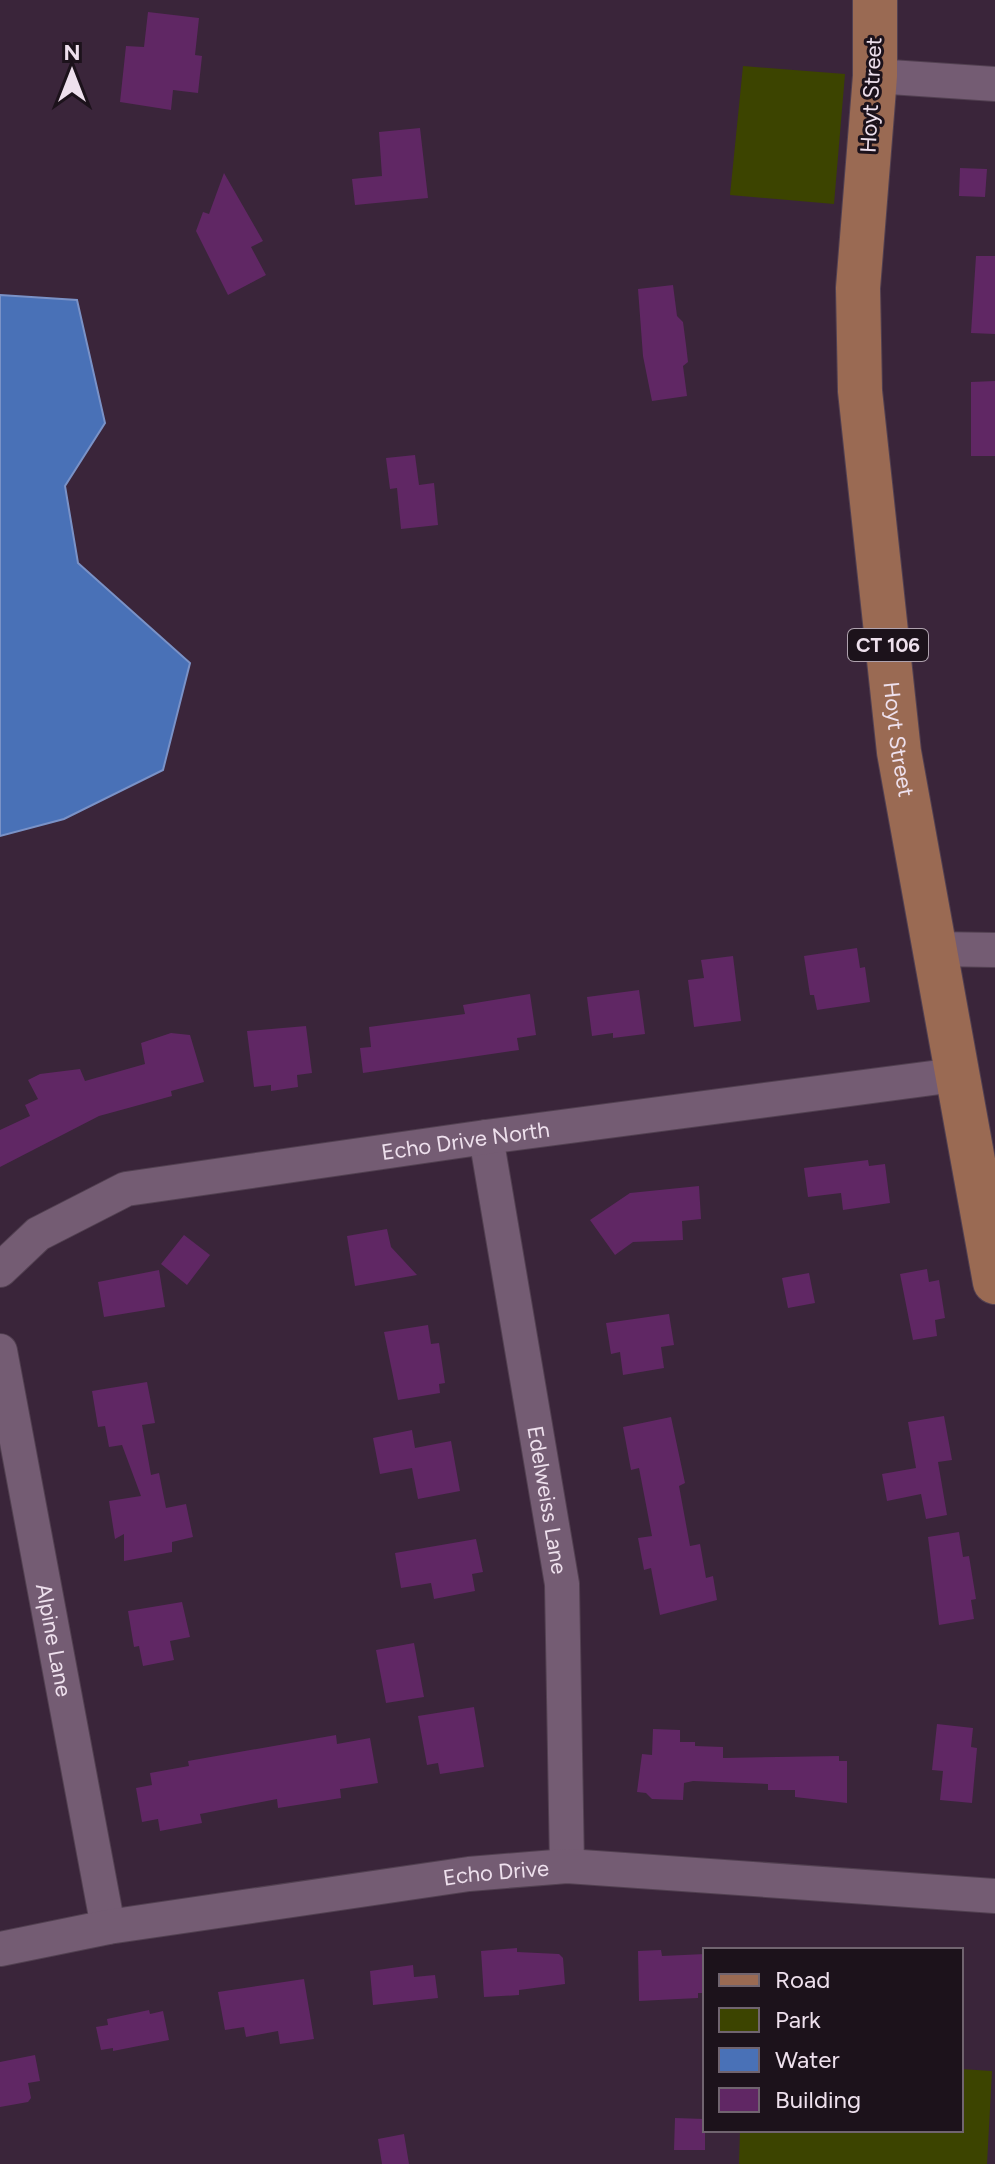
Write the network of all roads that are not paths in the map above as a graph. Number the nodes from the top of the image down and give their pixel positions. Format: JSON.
{"nodes":[{"id":1,"x":875,"y":0,"type":"edge"},
{"id":2,"x":875,"y":76,"type":"junction"},
{"id":3,"x":995,"y":84,"type":"edge"},
{"id":4,"x":936,"y":949,"type":"junction"},
{"id":5,"x":995,"y":950,"type":"edge"},
{"id":6,"x":955,"y":1075,"type":"junction"},
{"id":7,"x":486,"y":1137,"type":"junction"},
{"id":8,"x":0,"y":1270,"type":"edge"},
{"id":9,"x":995,"y":1282,"type":"edge"},
{"id":10,"x":0,"y":1351,"type":"edge"},
{"id":11,"x":567,"y":1866,"type":"junction"},
{"id":12,"x":995,"y":1896,"type":"edge"},
{"id":13,"x":108,"y":1927,"type":"junction"},
{"id":14,"x":0,"y":1949,"type":"edge"}],
"edges":[{"from":1,"to":2,"type":"main road","name":"Hoyt Street","number":"CT 106"},
{"from":2,"to":3,"type":"street"},
{"from":2,"to":4,"type":"main road","name":"Hoyt Street","number":"CT 106"},
{"from":4,"to":5,"type":"street"},
{"from":4,"to":6,"type":"main road","name":"Hoyt Street","number":"CT 106"},
{"from":6,"to":7,"type":"street","name":"Echo Drive North"},
{"from":6,"to":9,"type":"main road","name":"Hoyt Street","number":"CT 106"},
{"from":7,"to":8,"type":"street","name":"Echo Drive North"},
{"from":7,"to":11,"type":"street","name":"Edelweiss Lane"},
{"from":10,"to":13,"type":"street","name":"Alpine Lane"},
{"from":11,"to":12,"type":"street","name":"Echo Drive"},
{"from":11,"to":13,"type":"street","name":"Echo Drive"},
{"from":13,"to":14,"type":"street","name":"Echo Drive"}]}
